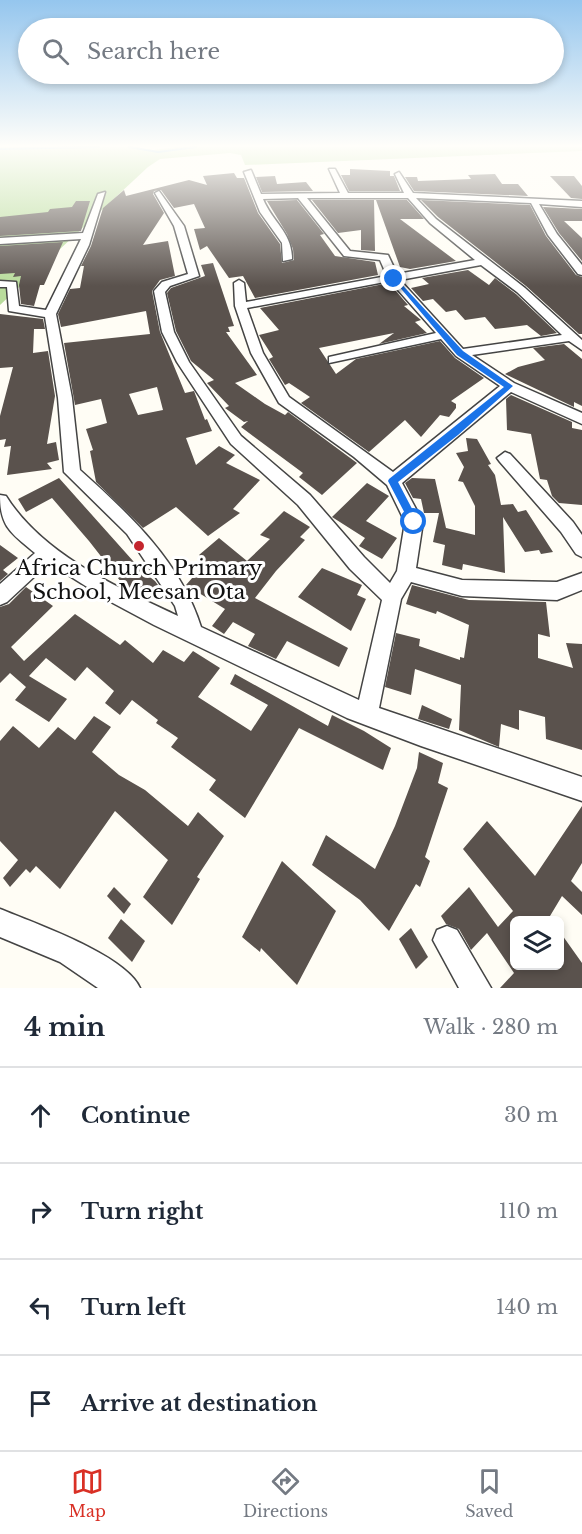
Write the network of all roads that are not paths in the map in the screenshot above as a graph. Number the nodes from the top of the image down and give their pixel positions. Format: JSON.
{"nodes":[{"id":1,"x":159,"y":193,"type":"dead end"},
{"id":2,"x":257,"y":193,"type":"edge"},
{"id":3,"x":342,"y":193,"type":"edge"},
{"id":4,"x":346,"y":193,"type":"edge"},
{"id":5,"x":407,"y":193,"type":"edge"},
{"id":6,"x":102,"y":194,"type":"dead end"},
{"id":7,"x":300,"y":195,"type":"junction"},
{"id":8,"x":409,"y":196,"type":"junction"},
{"id":9,"x":259,"y":197,"type":"junction"},
{"id":10,"x":534,"y":202,"type":"junction"},
{"id":11,"x":582,"y":204,"type":"edge"},
{"id":12,"x":86,"y":237,"type":"junction"},
{"id":13,"x":0,"y":241,"type":"edge"},
{"id":14,"x":287,"y":259,"type":"dead end"},
{"id":15,"x":484,"y":261,"type":"junction"},
{"id":16,"x":582,"y":272,"type":"edge"},
{"id":17,"x":394,"y":279,"type":"junction"},
{"id":18,"x":239,"y":283,"type":"dead end"},
{"id":19,"x":0,"y":284,"type":"edge"},
{"id":20,"x":241,"y":306,"type":"junction"},
{"id":21,"x":50,"y":314,"type":"junction"},
{"id":22,"x":444,"y":335,"type":"junction"},
{"id":23,"x":571,"y":337,"type":"junction"},
{"id":24,"x":582,"y":346,"type":"edge"},
{"id":25,"x":460,"y":353,"type":"junction"},
{"id":26,"x":334,"y":360,"type":"dead end"},
{"id":27,"x":509,"y":386,"type":"junction"},
{"id":28,"x":582,"y":419,"type":"edge"},
{"id":29,"x":505,"y":458,"type":"dead end"},
{"id":30,"x":393,"y":481,"type":"junction"},
{"id":31,"x":0,"y":501,"type":"edge"},
{"id":32,"x":575,"y":528,"type":"edge"},
{"id":33,"x":582,"y":549,"type":"edge"},
{"id":34,"x":48,"y":554,"type":"junction"},
{"id":35,"x":406,"y":573,"type":"junction"},
{"id":36,"x":582,"y":581,"type":"edge"},
{"id":37,"x":0,"y":596,"type":"edge"},
{"id":38,"x":392,"y":597,"type":"junction"},
{"id":39,"x":193,"y":634,"type":"junction"},
{"id":40,"x":367,"y":714,"type":"junction"},
{"id":41,"x":582,"y":789,"type":"edge"},
{"id":42,"x":0,"y":923,"type":"edge"},
{"id":43,"x":447,"y":940,"type":"dead end"},
{"id":44,"x":125,"y":988,"type":"edge"},
{"id":45,"x":476,"y":988,"type":"edge"}],
"edges":[{"from":1,"to":38,"type":"street"},
{"from":2,"to":9,"type":"street"},
{"from":3,"to":7,"type":"street"},
{"from":4,"to":8,"type":"street"},
{"from":5,"to":8,"type":"street"},
{"from":6,"to":12,"type":"street"},
{"from":7,"to":9,"type":"street"},
{"from":7,"to":17,"type":"street"},
{"from":8,"to":10,"type":"street"},
{"from":8,"to":15,"type":"street"},
{"from":9,"to":14,"type":"street"},
{"from":10,"to":11,"type":"street"},
{"from":10,"to":16,"type":"street"},
{"from":12,"to":13,"type":"street"},
{"from":12,"to":21,"type":"street"},
{"from":15,"to":17,"type":"street"},
{"from":15,"to":23,"type":"street"},
{"from":17,"to":20,"type":"street"},
{"from":17,"to":22,"type":"street"},
{"from":18,"to":20,"type":"street"},
{"from":19,"to":21,"type":"street"},
{"from":20,"to":30,"type":"street"},
{"from":21,"to":39,"type":"street"},
{"from":22,"to":25,"type":"street"},
{"from":22,"to":26,"type":"street"},
{"from":23,"to":24,"type":"street"},
{"from":23,"to":25,"type":"street"},
{"from":25,"to":27,"type":"street"},
{"from":27,"to":28,"type":"street"},
{"from":27,"to":30,"type":"street"},
{"from":29,"to":32,"type":"street"},
{"from":30,"to":35,"type":"street"},
{"from":31,"to":34,"type":"street"},
{"from":32,"to":33,"type":"street"},
{"from":34,"to":37,"type":"street"},
{"from":34,"to":39,"type":"street"},
{"from":35,"to":36,"type":"street"},
{"from":35,"to":38,"type":"street"},
{"from":38,"to":40,"type":"street"},
{"from":39,"to":40,"type":"street"},
{"from":40,"to":41,"type":"street"},
{"from":42,"to":44,"type":"street"},
{"from":43,"to":45,"type":"street"}]}
